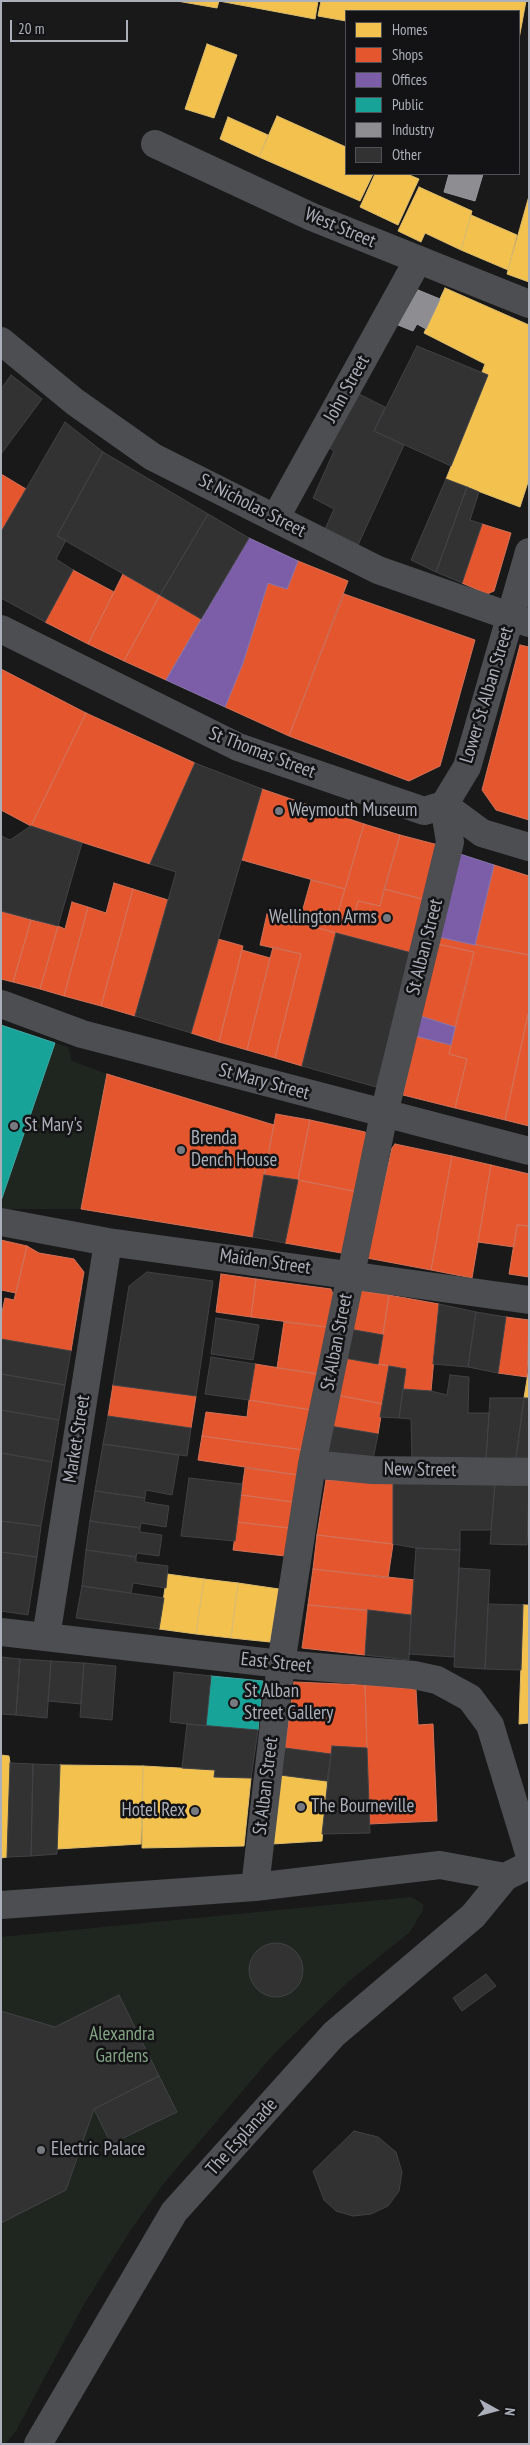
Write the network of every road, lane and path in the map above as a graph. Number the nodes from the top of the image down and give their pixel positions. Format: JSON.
{"nodes":[{"id":1,"x":156,"y":144,"type":"dead end"},
{"id":2,"x":418,"y":260,"type":"junction"},
{"id":3,"x":529,"y":304,"type":"edge"},
{"id":4,"x":1,"y":341,"type":"edge"},
{"id":5,"x":276,"y":518,"type":"junction"},
{"id":6,"x":529,"y":552,"type":"edge"},
{"id":7,"x":519,"y":620,"type":"edge"},
{"id":8,"x":1,"y":629,"type":"edge"},
{"id":9,"x":444,"y":804,"type":"junction"},
{"id":10,"x":529,"y":847,"type":"edge"},
{"id":11,"x":1,"y":1004,"type":"edge"},
{"id":12,"x":384,"y":1114,"type":"junction"},
{"id":13,"x":529,"y":1151,"type":"edge"},
{"id":14,"x":1,"y":1222,"type":"edge"},
{"id":15,"x":108,"y":1242,"type":"junction"},
{"id":16,"x":350,"y":1274,"type":"junction"},
{"id":17,"x":529,"y":1300,"type":"edge"},
{"id":18,"x":312,"y":1464,"type":"junction"},
{"id":19,"x":529,"y":1472,"type":"edge"},
{"id":20,"x":1,"y":1632,"type":"edge"},
{"id":21,"x":46,"y":1637,"type":"junction"},
{"id":22,"x":280,"y":1664,"type":"junction"},
{"id":23,"x":529,"y":1853,"type":"edge"},
{"id":24,"x":529,"y":1865,"type":"edge"},
{"id":25,"x":505,"y":1877,"type":"junction"},
{"id":26,"x":254,"y":1887,"type":"junction"},
{"id":27,"x":1,"y":1906,"type":"edge"},
{"id":28,"x":38,"y":2444,"type":"edge"}],
"edges":[{"from":1,"to":2,"type":"street","name":"West Street"},
{"from":2,"to":3,"type":"street","name":"West Street"},
{"from":2,"to":5,"type":"street","name":"John Street"},
{"from":4,"to":5,"type":"street","name":"St Nicholas Street"},
{"from":5,"to":7,"type":"street","name":"St Nicholas Street"},
{"from":6,"to":7,"type":"street","name":"Lower St Alban Street"},
{"from":7,"to":9,"type":"street","name":"Lower St Alban Street"},
{"from":8,"to":9,"type":"street","name":"St Thomas Street"},
{"from":9,"to":10,"type":"street"},
{"from":9,"to":12,"type":"street","name":"St Alban Street"},
{"from":11,"to":12,"type":"street","name":"St Mary Street"},
{"from":12,"to":13,"type":"street","name":"St Mary Street"},
{"from":12,"to":16,"type":"street","name":"St Alban Street"},
{"from":14,"to":15,"type":"street","name":"Maiden Street"},
{"from":15,"to":16,"type":"street","name":"Maiden Street"},
{"from":15,"to":21,"type":"street","name":"Market Street"},
{"from":16,"to":17,"type":"street","name":"Maiden Street"},
{"from":16,"to":18,"type":"street","name":"St Alban Street"},
{"from":18,"to":19,"type":"street","name":"New Street"},
{"from":18,"to":22,"type":"street","name":"St Alban Street"},
{"from":20,"to":21,"type":"street","name":"East Street"},
{"from":21,"to":22,"type":"street","name":"East Street"},
{"from":22,"to":23,"type":"street","name":"East Street"},
{"from":22,"to":26,"type":"street","name":"St Alban Street"},
{"from":24,"to":25,"type":"street","name":"The Esplanade"},
{"from":25,"to":26,"type":"street"},
{"from":25,"to":28,"type":"street","name":"The Esplanade"},
{"from":26,"to":27,"type":"street"}]}
